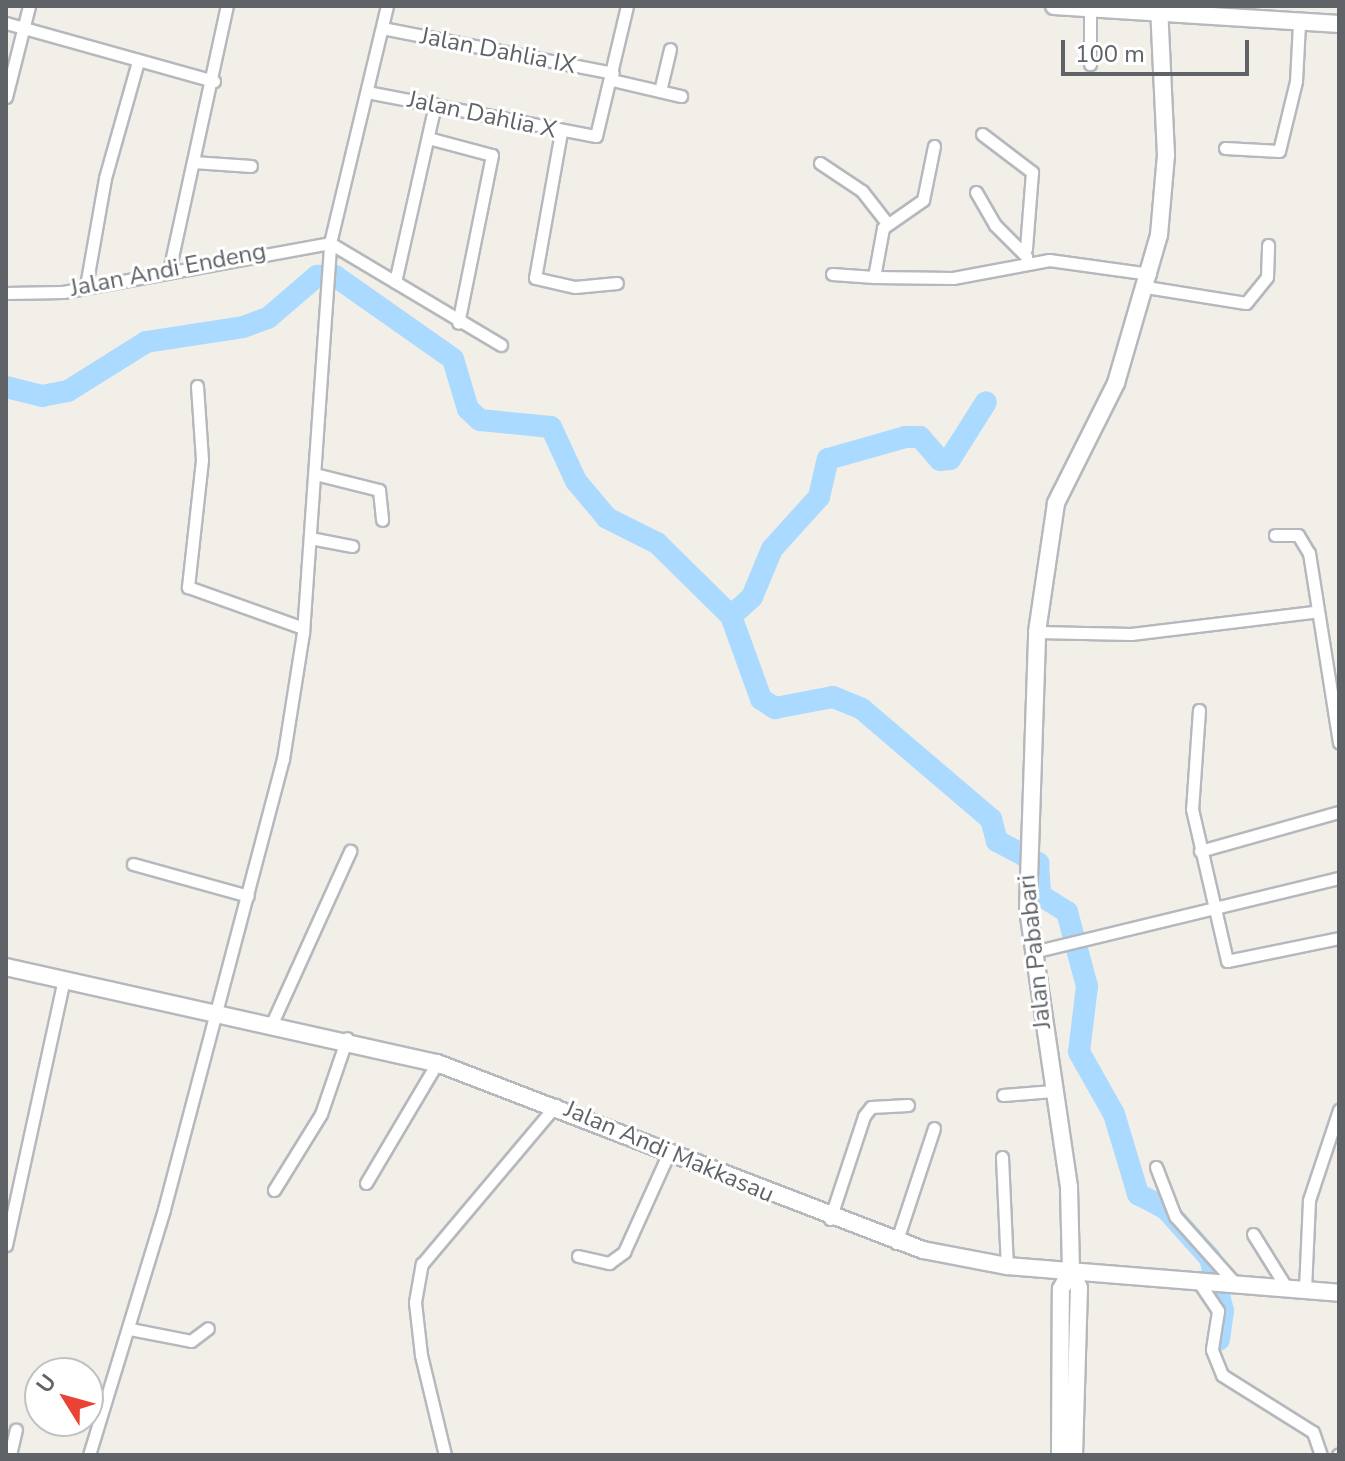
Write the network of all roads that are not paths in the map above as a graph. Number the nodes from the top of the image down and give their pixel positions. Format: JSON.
{"nodes":[{"id":1,"x":29,"y":6,"type":"edge"},
{"id":2,"x":227,"y":6,"type":"edge"},
{"id":3,"x":387,"y":6,"type":"edge"},
{"id":4,"x":1054,"y":6,"type":"edge"},
{"id":5,"x":623,"y":7,"type":"edge"},
{"id":6,"x":1090,"y":9,"type":"junction"},
{"id":7,"x":1160,"y":11,"type":"edge"},
{"id":8,"x":6,"y":23,"type":"edge"},
{"id":9,"x":1299,"y":24,"type":"junction"},
{"id":10,"x":1339,"y":24,"type":"edge"},
{"id":11,"x":24,"y":27,"type":"junction"},
{"id":12,"x":382,"y":28,"type":"junction"},
{"id":13,"x":670,"y":49,"type":"dead end"},
{"id":14,"x":138,"y":61,"type":"junction"},
{"id":15,"x":1090,"y":64,"type":"dead end"},
{"id":16,"x":613,"y":76,"type":"junction"},
{"id":17,"x":214,"y":81,"type":"junction"},
{"id":18,"x":660,"y":91,"type":"junction"},
{"id":19,"x":367,"y":92,"type":"junction"},
{"id":20,"x":681,"y":96,"type":"dead end"},
{"id":21,"x":6,"y":97,"type":"edge"},
{"id":22,"x":435,"y":104,"type":"junction"},
{"id":23,"x":561,"y":132,"type":"junction"},
{"id":24,"x":982,"y":134,"type":"dead end"},
{"id":25,"x":428,"y":138,"type":"junction"},
{"id":26,"x":934,"y":146,"type":"dead end"},
{"id":27,"x":1225,"y":148,"type":"dead end"},
{"id":28,"x":193,"y":162,"type":"junction"},
{"id":29,"x":820,"y":163,"type":"dead end"},
{"id":30,"x":251,"y":166,"type":"dead end"},
{"id":31,"x":976,"y":192,"type":"dead end"},
{"id":32,"x":887,"y":223,"type":"junction"},
{"id":33,"x":330,"y":243,"type":"junction"},
{"id":34,"x":1268,"y":245,"type":"dead end"},
{"id":35,"x":1026,"y":249,"type":"junction"},
{"id":36,"x":1026,"y":264,"type":"junction"},
{"id":37,"x":169,"y":271,"type":"junction"},
{"id":38,"x":832,"y":274,"type":"dead end"},
{"id":39,"x":874,"y":277,"type":"junction"},
{"id":40,"x":1148,"y":280,"type":"junction"},
{"id":41,"x":395,"y":282,"type":"junction"},
{"id":42,"x":617,"y":283,"type":"dead end"},
{"id":43,"x":86,"y":286,"type":"junction"},
{"id":44,"x":6,"y":293,"type":"edge"},
{"id":45,"x":458,"y":323,"type":"junction"},
{"id":46,"x":501,"y":345,"type":"dead end"},
{"id":47,"x":197,"y":386,"type":"dead end"},
{"id":48,"x":315,"y":474,"type":"junction"},
{"id":49,"x":382,"y":520,"type":"dead end"},
{"id":50,"x":1275,"y":535,"type":"dead end"},
{"id":51,"x":310,"y":538,"type":"junction"},
{"id":52,"x":352,"y":546,"type":"dead end"},
{"id":53,"x":1314,"y":612,"type":"junction"},
{"id":54,"x":303,"y":628,"type":"junction"},
{"id":55,"x":1037,"y":632,"type":"junction"},
{"id":56,"x":1199,"y":710,"type":"dead end"},
{"id":57,"x":1339,"y":743,"type":"edge"},
{"id":58,"x":1339,"y":812,"type":"edge"},
{"id":59,"x":350,"y":851,"type":"dead end"},
{"id":60,"x":1200,"y":851,"type":"junction"},
{"id":61,"x":133,"y":864,"type":"dead end"},
{"id":62,"x":1339,"y":878,"type":"edge"},
{"id":63,"x":248,"y":896,"type":"junction"},
{"id":64,"x":1214,"y":910,"type":"junction"},
{"id":65,"x":1339,"y":938,"type":"edge"},
{"id":66,"x":1033,"y":952,"type":"junction"},
{"id":67,"x":6,"y":967,"type":"edge"},
{"id":68,"x":64,"y":979,"type":"junction"},
{"id":69,"x":218,"y":1009,"type":"junction"},
{"id":70,"x":273,"y":1021,"type":"junction"},
{"id":71,"x":347,"y":1038,"type":"junction"},
{"id":72,"x":437,"y":1063,"type":"junction"},
{"id":73,"x":1053,"y":1091,"type":"junction"},
{"id":74,"x":1003,"y":1095,"type":"dead end"},
{"id":75,"x":557,"y":1104,"type":"junction"},
{"id":76,"x":908,"y":1105,"type":"dead end"},
{"id":77,"x":1339,"y":1110,"type":"edge"},
{"id":78,"x":934,"y":1128,"type":"dead end"},
{"id":79,"x":670,"y":1150,"type":"junction"},
{"id":80,"x":1002,"y":1157,"type":"dead end"},
{"id":81,"x":1156,"y":1167,"type":"dead end"},
{"id":82,"x":366,"y":1183,"type":"dead end"},
{"id":83,"x":274,"y":1190,"type":"dead end"},
{"id":84,"x":830,"y":1220,"type":"junction"},
{"id":85,"x":1253,"y":1234,"type":"dead end"},
{"id":86,"x":896,"y":1243,"type":"junction"},
{"id":87,"x":6,"y":1245,"type":"edge"},
{"id":88,"x":578,"y":1256,"type":"dead end"},
{"id":89,"x":1007,"y":1266,"type":"junction"},
{"id":90,"x":1071,"y":1270,"type":"junction"},
{"id":91,"x":1214,"y":1279,"type":"junction"},
{"id":92,"x":1286,"y":1287,"type":"junction"},
{"id":93,"x":1305,"y":1289,"type":"junction"},
{"id":94,"x":1339,"y":1293,"type":"edge"},
{"id":95,"x":208,"y":1328,"type":"dead end"},
{"id":96,"x":130,"y":1329,"type":"junction"},
{"id":97,"x":16,"y":1430,"type":"dead end"},
{"id":98,"x":10,"y":1455,"type":"edge"},
{"id":99,"x":89,"y":1455,"type":"edge"},
{"id":100,"x":445,"y":1455,"type":"edge"},
{"id":101,"x":1060,"y":1455,"type":"edge"},
{"id":102,"x":1074,"y":1455,"type":"edge"},
{"id":103,"x":1321,"y":1455,"type":"edge"}],
"edges":[{"from":1,"to":11,"type":"street"},
{"from":2,"to":17,"type":"street"},
{"from":3,"to":12,"type":"street"},
{"from":4,"to":6,"type":"street"},
{"from":5,"to":16,"type":"street"},
{"from":6,"to":7,"type":"street"},
{"from":6,"to":15,"type":"street"},
{"from":7,"to":9,"type":"street"},
{"from":7,"to":40,"type":"street","name":"Jalan Pababari"},
{"from":8,"to":11,"type":"street"},
{"from":9,"to":10,"type":"street"},
{"from":9,"to":27,"type":"street"},
{"from":11,"to":14,"type":"street"},
{"from":11,"to":21,"type":"street"},
{"from":12,"to":16,"type":"street","name":"Jalan Dahlia IX"},
{"from":12,"to":19,"type":"street"},
{"from":13,"to":18,"type":"street"},
{"from":14,"to":17,"type":"street"},
{"from":14,"to":43,"type":"street"},
{"from":16,"to":18,"type":"street","name":"Jalan Dahlia IX"},
{"from":16,"to":23,"type":"street","name":"Jalan Dahlia X"},
{"from":17,"to":28,"type":"street"},
{"from":18,"to":20,"type":"street","name":"Jalan Dahlia IX"},
{"from":19,"to":22,"type":"street","name":"Jalan Dahlia X"},
{"from":19,"to":33,"type":"street"},
{"from":22,"to":23,"type":"street","name":"Jalan Dahlia X"},
{"from":22,"to":25,"type":"street"},
{"from":23,"to":42,"type":"street"},
{"from":24,"to":35,"type":"street"},
{"from":25,"to":41,"type":"street"},
{"from":25,"to":45,"type":"street"},
{"from":26,"to":32,"type":"street"},
{"from":28,"to":30,"type":"street"},
{"from":28,"to":37,"type":"street"},
{"from":29,"to":32,"type":"street"},
{"from":31,"to":35,"type":"street"},
{"from":32,"to":39,"type":"street"},
{"from":33,"to":37,"type":"street","name":"Jalan Andi Endeng"},
{"from":33,"to":41,"type":"street"},
{"from":33,"to":48,"type":"street"},
{"from":34,"to":40,"type":"street"},
{"from":35,"to":36,"type":"street"},
{"from":36,"to":39,"type":"street"},
{"from":36,"to":40,"type":"street"},
{"from":37,"to":43,"type":"street","name":"Jalan Andi Endeng"},
{"from":38,"to":39,"type":"street"},
{"from":40,"to":55,"type":"street","name":"Jalan Pababari"},
{"from":41,"to":45,"type":"street"},
{"from":43,"to":44,"type":"street","name":"Jalan Andi Endeng"},
{"from":45,"to":46,"type":"street"},
{"from":47,"to":54,"type":"street"},
{"from":48,"to":49,"type":"street"},
{"from":48,"to":51,"type":"street"},
{"from":50,"to":53,"type":"street"},
{"from":51,"to":52,"type":"street"},
{"from":51,"to":54,"type":"street"},
{"from":53,"to":55,"type":"street"},
{"from":53,"to":57,"type":"street"},
{"from":54,"to":63,"type":"street"},
{"from":55,"to":66,"type":"street","name":"Jalan Pababari"},
{"from":56,"to":60,"type":"street"},
{"from":58,"to":60,"type":"street"},
{"from":59,"to":70,"type":"street"},
{"from":60,"to":64,"type":"street"},
{"from":61,"to":63,"type":"street"},
{"from":62,"to":64,"type":"street"},
{"from":63,"to":69,"type":"street"},
{"from":64,"to":65,"type":"street"},
{"from":64,"to":66,"type":"street"},
{"from":66,"to":73,"type":"street","name":"Jalan Pababari"},
{"from":67,"to":68,"type":"street","name":"Jalan Andi Makkasau"},
{"from":68,"to":69,"type":"street","name":"Jalan Andi Makkasau"},
{"from":68,"to":87,"type":"street"},
{"from":69,"to":70,"type":"street","name":"Jalan Andi Makkasau"},
{"from":69,"to":96,"type":"street"},
{"from":70,"to":71,"type":"street","name":"Jalan Andi Makkasau"},
{"from":71,"to":72,"type":"street","name":"Jalan Andi Makkasau"},
{"from":71,"to":83,"type":"street"},
{"from":72,"to":75,"type":"street","name":"Jalan Andi Makkasau"},
{"from":72,"to":82,"type":"street"},
{"from":73,"to":74,"type":"street"},
{"from":73,"to":90,"type":"street","name":"Jalan Pababari"},
{"from":75,"to":79,"type":"street","name":"Jalan Andi Makkasau"},
{"from":75,"to":100,"type":"street"},
{"from":76,"to":84,"type":"street"},
{"from":77,"to":93,"type":"street"},
{"from":78,"to":86,"type":"street"},
{"from":79,"to":84,"type":"street","name":"Jalan Andi Makkasau"},
{"from":79,"to":88,"type":"street"},
{"from":80,"to":89,"type":"street"},
{"from":81,"to":91,"type":"street"},
{"from":84,"to":86,"type":"street","name":"Jalan Andi Makkasau"},
{"from":85,"to":92,"type":"street"},
{"from":86,"to":89,"type":"street","name":"Jalan Andi Makkasau"},
{"from":89,"to":90,"type":"street","name":"Jalan Andi Makkasau"},
{"from":90,"to":91,"type":"street","name":"Jalan Andi Makkasau"},
{"from":90,"to":101,"type":"street"},
{"from":90,"to":102,"type":"street"},
{"from":91,"to":92,"type":"street","name":"Jalan Andi Makkasau"},
{"from":91,"to":103,"type":"street"},
{"from":92,"to":93,"type":"street","name":"Jalan Andi Makkasau"},
{"from":93,"to":94,"type":"street","name":"Jalan Andi Makkasau"},
{"from":95,"to":96,"type":"street"},
{"from":96,"to":99,"type":"street"},
{"from":97,"to":98,"type":"street"}]}
